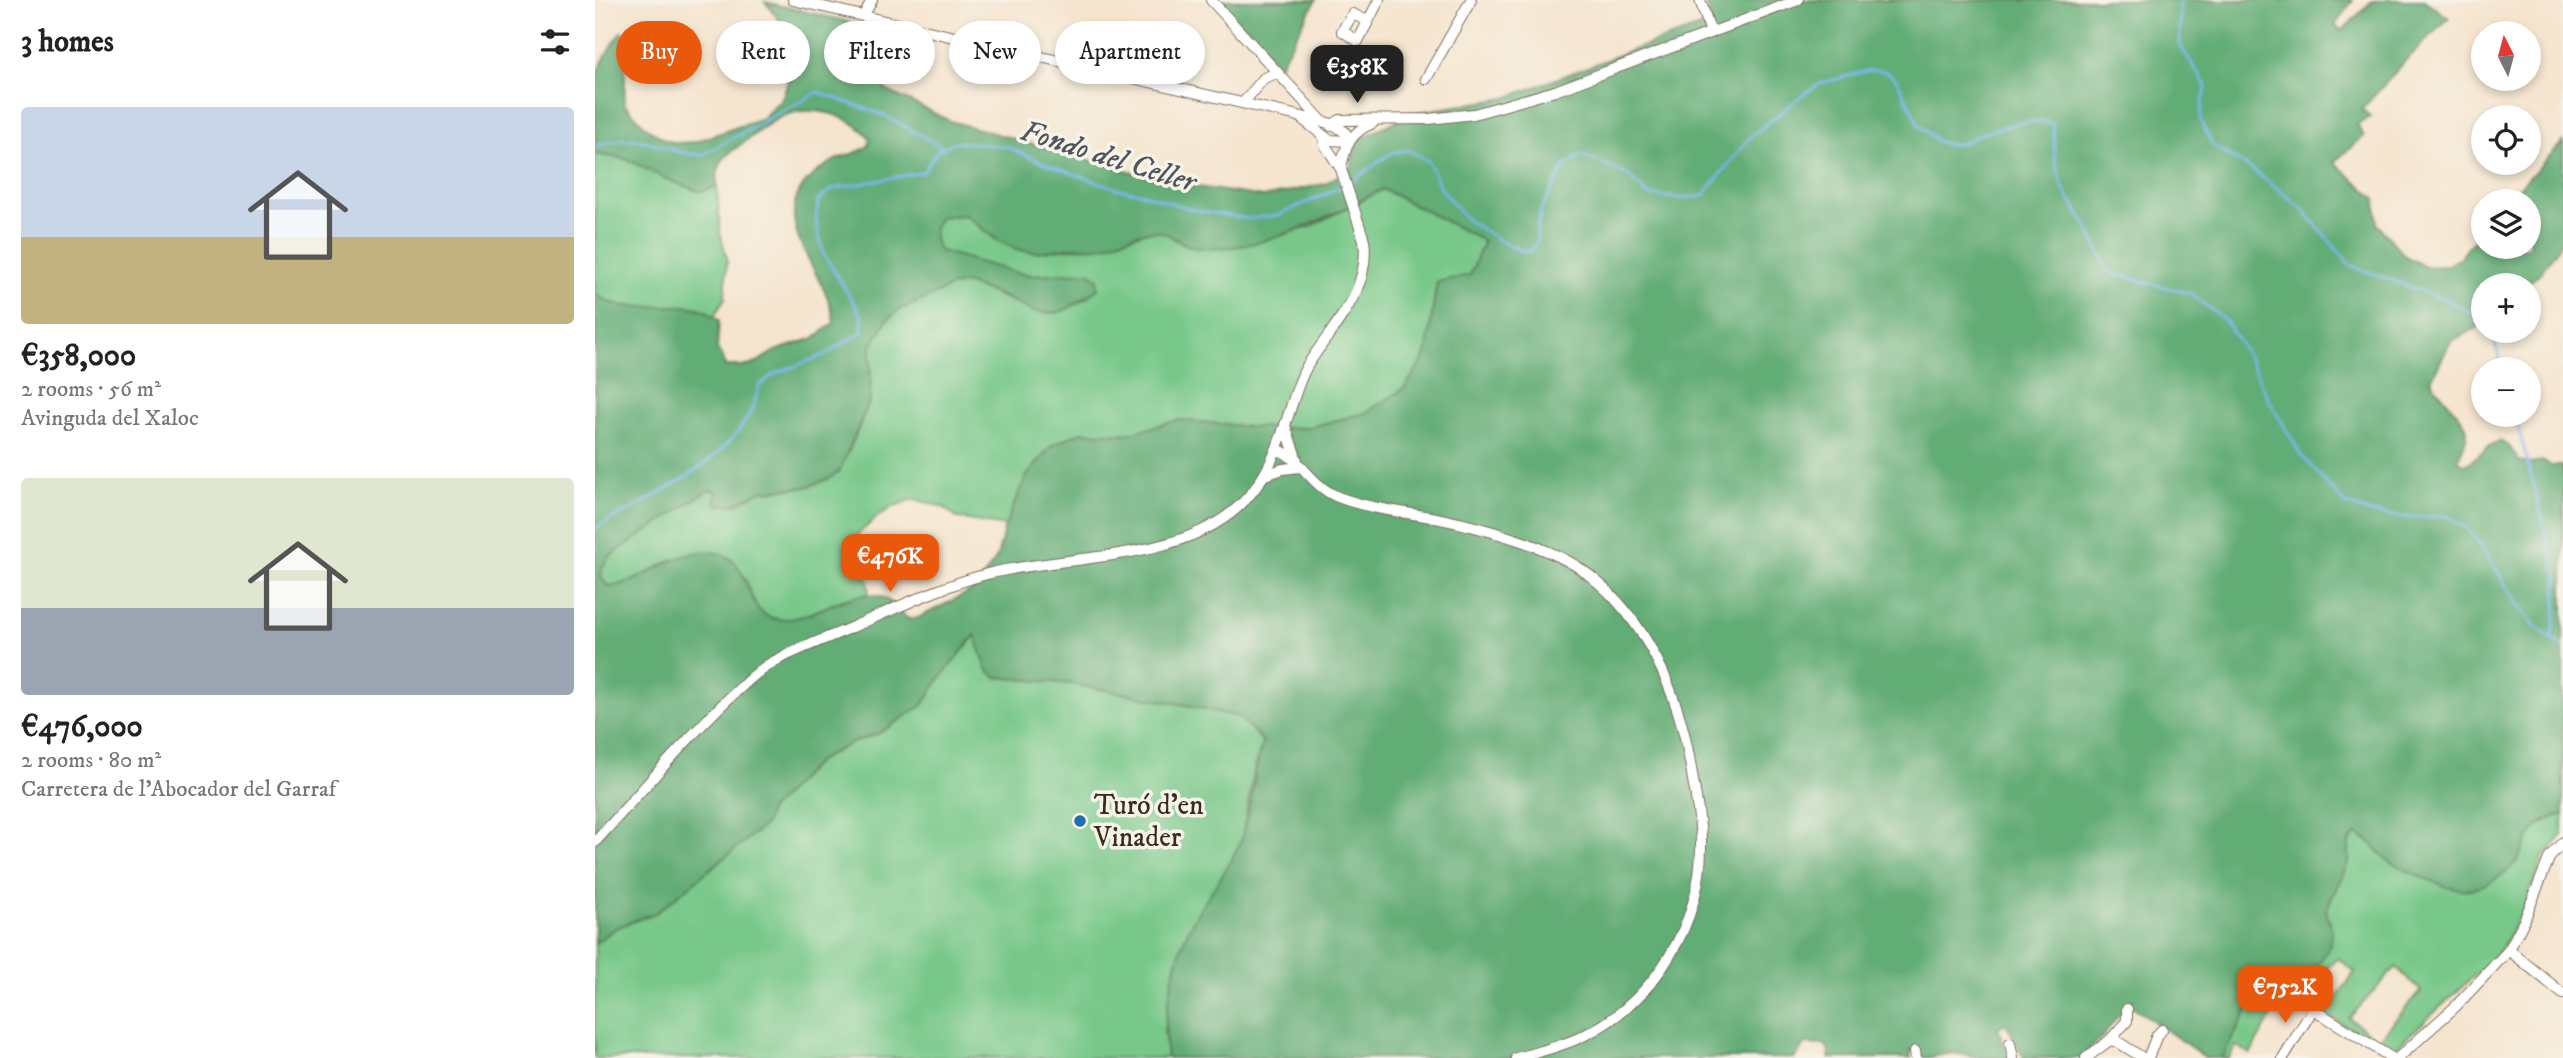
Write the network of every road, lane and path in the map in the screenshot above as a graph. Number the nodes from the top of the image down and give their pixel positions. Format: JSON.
{"nodes":[{"id":1,"x":793,"y":0,"type":"edge"},
{"id":2,"x":872,"y":0,"type":"edge"},
{"id":3,"x":1211,"y":0,"type":"edge"},
{"id":4,"x":1379,"y":0,"type":"edge"},
{"id":5,"x":1471,"y":0,"type":"edge"},
{"id":6,"x":1700,"y":0,"type":"edge"},
{"id":7,"x":1798,"y":0,"type":"edge"},
{"id":8,"x":864,"y":15,"type":"junction"},
{"id":9,"x":1367,"y":21,"type":"dead end"},
{"id":10,"x":1711,"y":33,"type":"junction"},
{"id":11,"x":1263,"y":58,"type":"junction"},
{"id":12,"x":1277,"y":73,"type":"junction"},
{"id":13,"x":1264,"y":78,"type":"junction"},
{"id":14,"x":1426,"y":79,"type":"dead end"},
{"id":15,"x":1243,"y":103,"type":"junction"},
{"id":16,"x":1298,"y":116,"type":"junction"},
{"id":17,"x":1380,"y":121,"type":"junction"},
{"id":18,"x":1331,"y":122,"type":"junction"},
{"id":19,"x":1324,"y":136,"type":"junction"},
{"id":20,"x":1349,"y":141,"type":"junction"},
{"id":21,"x":1342,"y":173,"type":"junction"},
{"id":22,"x":1285,"y":425,"type":"junction"},
{"id":23,"x":1275,"y":453,"type":"junction"},
{"id":24,"x":1300,"y":467,"type":"junction"},
{"id":25,"x":1265,"y":475,"type":"junction"},
{"id":26,"x":595,"y":842,"type":"edge"},
{"id":27,"x":2563,"y":842,"type":"edge"},
{"id":28,"x":2509,"y":950,"type":"junction"},
{"id":29,"x":2563,"y":994,"type":"edge"},
{"id":30,"x":2127,"y":1009,"type":"dead end"},
{"id":31,"x":2162,"y":1030,"type":"dead end"},
{"id":32,"x":2110,"y":1040,"type":"junction"},
{"id":33,"x":2010,"y":1043,"type":"dead end"},
{"id":34,"x":1515,"y":1058,"type":"edge"},
{"id":35,"x":2013,"y":1058,"type":"edge"},
{"id":36,"x":2086,"y":1058,"type":"edge"},
{"id":37,"x":2145,"y":1058,"type":"edge"},
{"id":38,"x":2283,"y":1058,"type":"edge"},
{"id":39,"x":2392,"y":1058,"type":"edge"},
{"id":40,"x":2398,"y":1058,"type":"edge"}],
"edges":[{"from":1,"to":8,"type":"street"},
{"from":2,"to":8,"type":"street"},
{"from":3,"to":11,"type":"street"},
{"from":4,"to":9,"type":"street"},
{"from":5,"to":14,"type":"street"},
{"from":6,"to":10,"type":"street"},
{"from":7,"to":10,"type":"street"},
{"from":8,"to":15,"type":"street"},
{"from":10,"to":17,"type":"street"},
{"from":11,"to":12,"type":"street"},
{"from":11,"to":13,"type":"street"},
{"from":12,"to":13,"type":"street"},
{"from":12,"to":18,"type":"street"},
{"from":13,"to":15,"type":"street"},
{"from":15,"to":16,"type":"street"},
{"from":16,"to":18,"type":"street"},
{"from":16,"to":19,"type":"street"},
{"from":17,"to":18,"type":"street"},
{"from":17,"to":20,"type":"street"},
{"from":18,"to":19,"type":"street"},
{"from":18,"to":20,"type":"street"},
{"from":19,"to":20,"type":"street"},
{"from":19,"to":21,"type":"street"},
{"from":20,"to":21,"type":"street"},
{"from":21,"to":22,"type":"street"},
{"from":22,"to":23,"type":"street"},
{"from":22,"to":24,"type":"street"},
{"from":23,"to":24,"type":"street"},
{"from":23,"to":25,"type":"street"},
{"from":24,"to":25,"type":"street"},
{"from":24,"to":34,"type":"street"},
{"from":25,"to":26,"type":"street"},
{"from":27,"to":28,"type":"street"},
{"from":28,"to":29,"type":"street"},
{"from":28,"to":40,"type":"street"},
{"from":30,"to":32,"type":"street"},
{"from":31,"to":37,"type":"street"},
{"from":32,"to":36,"type":"street"},
{"from":32,"to":37,"type":"street"},
{"from":33,"to":35,"type":"street"},
{"from":38,"to":39,"type":"street"}]}
